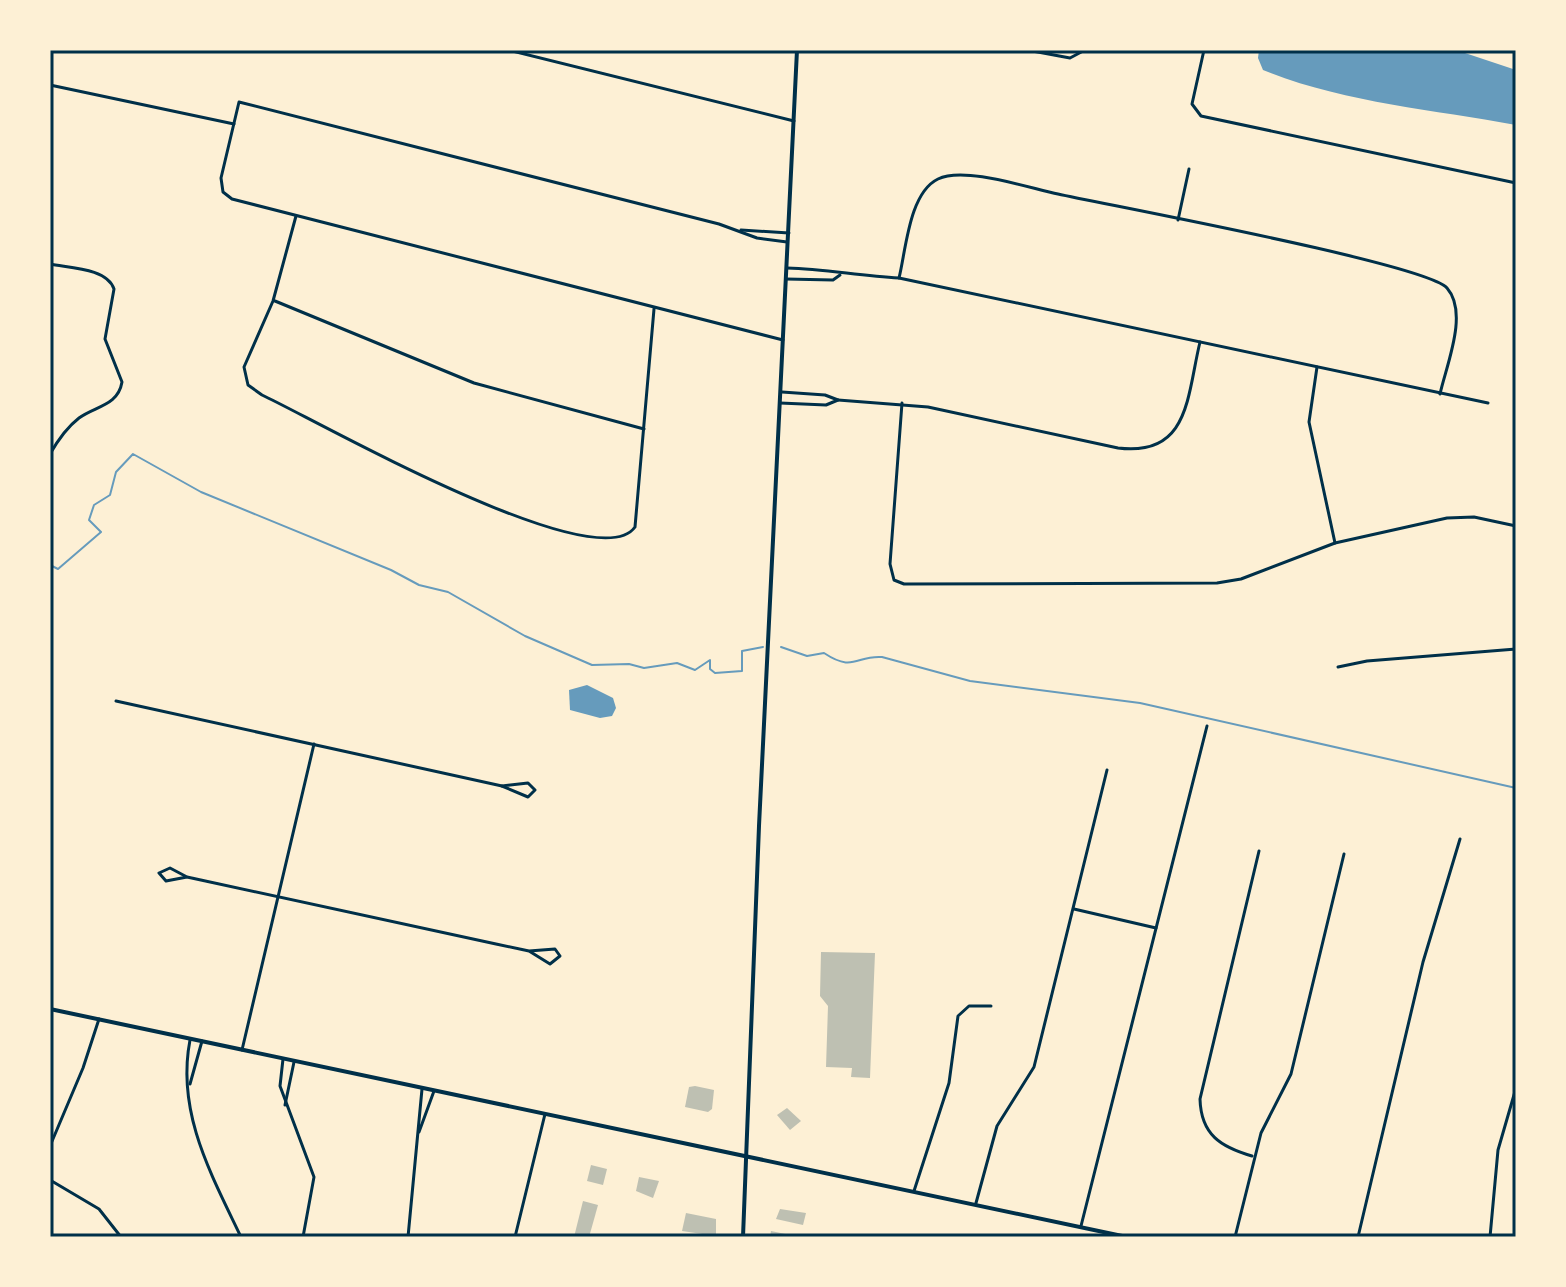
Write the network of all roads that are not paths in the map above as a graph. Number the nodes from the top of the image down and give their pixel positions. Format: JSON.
{"nodes":[{"id":1,"x":508,"y":50,"type":"edge"},
{"id":2,"x":797,"y":50,"type":"edge"},
{"id":3,"x":1027,"y":50,"type":"edge"},
{"id":4,"x":1085,"y":50,"type":"edge"},
{"id":5,"x":1204,"y":50,"type":"edge"},
{"id":6,"x":50,"y":85,"type":"edge"},
{"id":7,"x":794,"y":121,"type":"junction"},
{"id":8,"x":234,"y":124,"type":"junction"},
{"id":9,"x":1189,"y":169,"type":"dead end"},
{"id":10,"x":1516,"y":183,"type":"edge"},
{"id":11,"x":296,"y":216,"type":"junction"},
{"id":12,"x":1178,"y":220,"type":"junction"},
{"id":13,"x":739,"y":230,"type":"junction"},
{"id":14,"x":789,"y":233,"type":"junction"},
{"id":15,"x":788,"y":243,"type":"junction"},
{"id":16,"x":50,"y":264,"type":"edge"},
{"id":17,"x":787,"y":268,"type":"junction"},
{"id":18,"x":840,"y":275,"type":"junction"},
{"id":19,"x":899,"y":278,"type":"junction"},
{"id":20,"x":786,"y":279,"type":"junction"},
{"id":21,"x":273,"y":301,"type":"junction"},
{"id":22,"x":654,"y":309,"type":"junction"},
{"id":23,"x":783,"y":340,"type":"junction"},
{"id":24,"x":1200,"y":342,"type":"junction"},
{"id":25,"x":1317,"y":367,"type":"junction"},
{"id":26,"x":781,"y":392,"type":"junction"},
{"id":27,"x":1440,"y":394,"type":"junction"},
{"id":28,"x":838,"y":400,"type":"junction"},
{"id":29,"x":780,"y":403,"type":"junction"},
{"id":30,"x":902,"y":403,"type":"junction"},
{"id":31,"x":1488,"y":403,"type":"dead end"},
{"id":32,"x":644,"y":429,"type":"junction"},
{"id":33,"x":50,"y":454,"type":"edge"},
{"id":34,"x":1516,"y":526,"type":"edge"},
{"id":35,"x":1335,"y":543,"type":"junction"},
{"id":36,"x":1516,"y":649,"type":"edge"},
{"id":37,"x":1338,"y":667,"type":"dead end"},
{"id":38,"x":116,"y":701,"type":"dead end"},
{"id":39,"x":1207,"y":726,"type":"dead end"},
{"id":40,"x":314,"y":744,"type":"junction"},
{"id":41,"x":1107,"y":770,"type":"dead end"},
{"id":42,"x":502,"y":786,"type":"junction"},
{"id":43,"x":1460,"y":839,"type":"dead end"},
{"id":44,"x":1259,"y":851,"type":"dead end"},
{"id":45,"x":1344,"y":854,"type":"dead end"},
{"id":46,"x":187,"y":877,"type":"junction"},
{"id":47,"x":277,"y":897,"type":"junction"},
{"id":48,"x":1073,"y":909,"type":"junction"},
{"id":49,"x":1156,"y":928,"type":"junction"},
{"id":50,"x":529,"y":951,"type":"junction"},
{"id":51,"x":991,"y":1006,"type":"dead end"},
{"id":52,"x":50,"y":1009,"type":"edge"},
{"id":53,"x":99,"y":1019,"type":"junction"},
{"id":54,"x":191,"y":1039,"type":"junction"},
{"id":55,"x":202,"y":1041,"type":"junction"},
{"id":56,"x":242,"y":1050,"type":"junction"},
{"id":57,"x":283,"y":1059,"type":"junction"},
{"id":58,"x":294,"y":1061,"type":"junction"},
{"id":59,"x":189,"y":1088,"type":"junction"},
{"id":60,"x":1516,"y":1088,"type":"edge"},
{"id":61,"x":422,"y":1089,"type":"junction"},
{"id":62,"x":434,"y":1091,"type":"junction"},
{"id":63,"x":285,"y":1105,"type":"junction"},
{"id":64,"x":545,"y":1114,"type":"junction"},
{"id":65,"x":418,"y":1136,"type":"junction"},
{"id":66,"x":50,"y":1146,"type":"edge"},
{"id":67,"x":746,"y":1156,"type":"junction"},
{"id":68,"x":1253,"y":1157,"type":"junction"},
{"id":69,"x":50,"y":1180,"type":"edge"},
{"id":70,"x":913,"y":1192,"type":"junction"},
{"id":71,"x":975,"y":1205,"type":"junction"},
{"id":72,"x":1081,"y":1227,"type":"junction"},
{"id":73,"x":121,"y":1237,"type":"edge"},
{"id":74,"x":241,"y":1237,"type":"edge"},
{"id":75,"x":303,"y":1237,"type":"edge"},
{"id":76,"x":408,"y":1237,"type":"edge"},
{"id":77,"x":515,"y":1237,"type":"edge"},
{"id":78,"x":743,"y":1237,"type":"edge"},
{"id":79,"x":1127,"y":1237,"type":"edge"},
{"id":80,"x":1235,"y":1237,"type":"edge"},
{"id":81,"x":1358,"y":1237,"type":"edge"},
{"id":82,"x":1490,"y":1237,"type":"edge"}],
"edges":[{"from":1,"to":7,"type":"street"},
{"from":2,"to":7,"type":"street"},
{"from":3,"to":4,"type":"street"},
{"from":5,"to":10,"type":"street"},
{"from":6,"to":8,"type":"street"},
{"from":7,"to":14,"type":"street"},
{"from":8,"to":11,"type":"street"},
{"from":8,"to":13,"type":"street"},
{"from":9,"to":12,"type":"street"},
{"from":11,"to":21,"type":"street"},
{"from":11,"to":22,"type":"street"},
{"from":12,"to":19,"type":"street"},
{"from":12,"to":27,"type":"street"},
{"from":13,"to":14,"type":"street"},
{"from":13,"to":15,"type":"street"},
{"from":14,"to":15,"type":"street"},
{"from":15,"to":17,"type":"street"},
{"from":16,"to":33,"type":"street"},
{"from":17,"to":18,"type":"street"},
{"from":17,"to":20,"type":"street"},
{"from":18,"to":19,"type":"street"},
{"from":18,"to":20,"type":"street"},
{"from":19,"to":24,"type":"street"},
{"from":20,"to":23,"type":"street"},
{"from":21,"to":32,"type":"street"},
{"from":21,"to":32,"type":"street"},
{"from":22,"to":23,"type":"street"},
{"from":22,"to":32,"type":"street"},
{"from":23,"to":26,"type":"street"},
{"from":24,"to":25,"type":"street"},
{"from":24,"to":30,"type":"street"},
{"from":25,"to":27,"type":"street"},
{"from":25,"to":35,"type":"street"},
{"from":26,"to":28,"type":"street"},
{"from":26,"to":29,"type":"street"},
{"from":27,"to":31,"type":"street"},
{"from":28,"to":29,"type":"street"},
{"from":28,"to":30,"type":"street"},
{"from":29,"to":67,"type":"street"},
{"from":30,"to":35,"type":"street"},
{"from":34,"to":35,"type":"street"},
{"from":36,"to":37,"type":"street"},
{"from":38,"to":40,"type":"street"},
{"from":39,"to":49,"type":"street"},
{"from":40,"to":42,"type":"street"},
{"from":40,"to":47,"type":"street"},
{"from":41,"to":48,"type":"street"},
{"from":42,"to":42,"type":"street"},
{"from":43,"to":81,"type":"street"},
{"from":44,"to":68,"type":"street"},
{"from":45,"to":68,"type":"street"},
{"from":46,"to":46,"type":"street"},
{"from":46,"to":47,"type":"street"},
{"from":47,"to":50,"type":"street"},
{"from":47,"to":56,"type":"street"},
{"from":48,"to":49,"type":"street"},
{"from":48,"to":71,"type":"street"},
{"from":49,"to":72,"type":"street"},
{"from":50,"to":50,"type":"street"},
{"from":51,"to":70,"type":"street"},
{"from":52,"to":53,"type":"street"},
{"from":53,"to":54,"type":"street"},
{"from":53,"to":66,"type":"street"},
{"from":54,"to":55,"type":"street"},
{"from":54,"to":59,"type":"street"},
{"from":55,"to":56,"type":"street"},
{"from":55,"to":59,"type":"street"},
{"from":56,"to":57,"type":"street"},
{"from":57,"to":58,"type":"street"},
{"from":57,"to":63,"type":"street"},
{"from":58,"to":61,"type":"street"},
{"from":58,"to":63,"type":"street"},
{"from":59,"to":74,"type":"street"},
{"from":60,"to":82,"type":"street"},
{"from":61,"to":62,"type":"street"},
{"from":61,"to":65,"type":"street"},
{"from":62,"to":64,"type":"street"},
{"from":62,"to":65,"type":"street"},
{"from":63,"to":75,"type":"street"},
{"from":64,"to":67,"type":"street"},
{"from":64,"to":77,"type":"street"},
{"from":65,"to":76,"type":"street"},
{"from":67,"to":70,"type":"street"},
{"from":67,"to":78,"type":"street"},
{"from":68,"to":80,"type":"street"},
{"from":69,"to":73,"type":"street"},
{"from":70,"to":71,"type":"street"},
{"from":71,"to":72,"type":"street"},
{"from":72,"to":79,"type":"street"}]}
